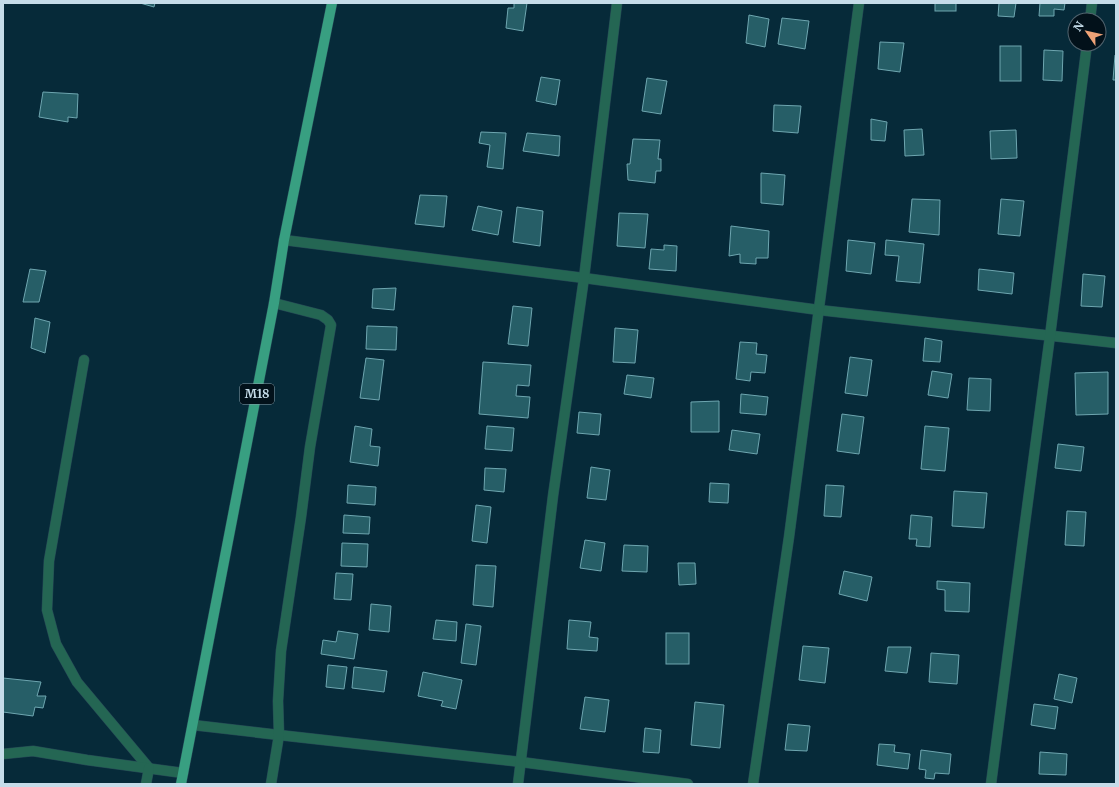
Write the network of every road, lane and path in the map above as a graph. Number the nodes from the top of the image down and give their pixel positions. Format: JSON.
{"nodes":[{"id":1,"x":332,"y":3,"type":"edge"},
{"id":2,"x":617,"y":3,"type":"edge"},
{"id":3,"x":859,"y":3,"type":"edge"},
{"id":4,"x":1086,"y":52,"type":"edge"},
{"id":5,"x":284,"y":240,"type":"junction"},
{"id":6,"x":584,"y":278,"type":"junction"},
{"id":7,"x":274,"y":303,"type":"junction"},
{"id":8,"x":819,"y":310,"type":"junction"},
{"id":9,"x":1050,"y":336,"type":"junction"},
{"id":10,"x":1116,"y":343,"type":"edge"},
{"id":11,"x":84,"y":360,"type":"dead end"},
{"id":12,"x":193,"y":725,"type":"junction"},
{"id":13,"x":279,"y":735,"type":"junction"},
{"id":14,"x":3,"y":754,"type":"edge"},
{"id":15,"x":521,"y":762,"type":"junction"},
{"id":16,"x":149,"y":768,"type":"junction"},
{"id":17,"x":183,"y":773,"type":"junction"},
{"id":18,"x":146,"y":784,"type":"edge"},
{"id":19,"x":181,"y":784,"type":"edge"},
{"id":20,"x":271,"y":784,"type":"edge"},
{"id":21,"x":518,"y":784,"type":"edge"},
{"id":22,"x":688,"y":784,"type":"edge"},
{"id":23,"x":753,"y":784,"type":"edge"},
{"id":24,"x":991,"y":784,"type":"edge"}],
"edges":[{"from":1,"to":5,"type":"main road","number":"M18"},
{"from":2,"to":6,"type":"street"},
{"from":3,"to":8,"type":"street"},
{"from":4,"to":9,"type":"street"},
{"from":5,"to":6,"type":"street"},
{"from":5,"to":7,"type":"main road","number":"M18"},
{"from":6,"to":8,"type":"street"},
{"from":6,"to":15,"type":"street"},
{"from":7,"to":12,"type":"main road","number":"M18"},
{"from":7,"to":13,"type":"street"},
{"from":8,"to":9,"type":"street"},
{"from":8,"to":23,"type":"street"},
{"from":9,"to":10,"type":"street"},
{"from":9,"to":24,"type":"street"},
{"from":11,"to":16,"type":"street"},
{"from":12,"to":13,"type":"street"},
{"from":12,"to":17,"type":"main road","number":"M18"},
{"from":13,"to":15,"type":"street"},
{"from":13,"to":20,"type":"street"},
{"from":14,"to":16,"type":"street"},
{"from":15,"to":21,"type":"street"},
{"from":15,"to":22,"type":"street"},
{"from":16,"to":17,"type":"street"},
{"from":16,"to":18,"type":"street"},
{"from":17,"to":19,"type":"main road","number":"M18"}]}
